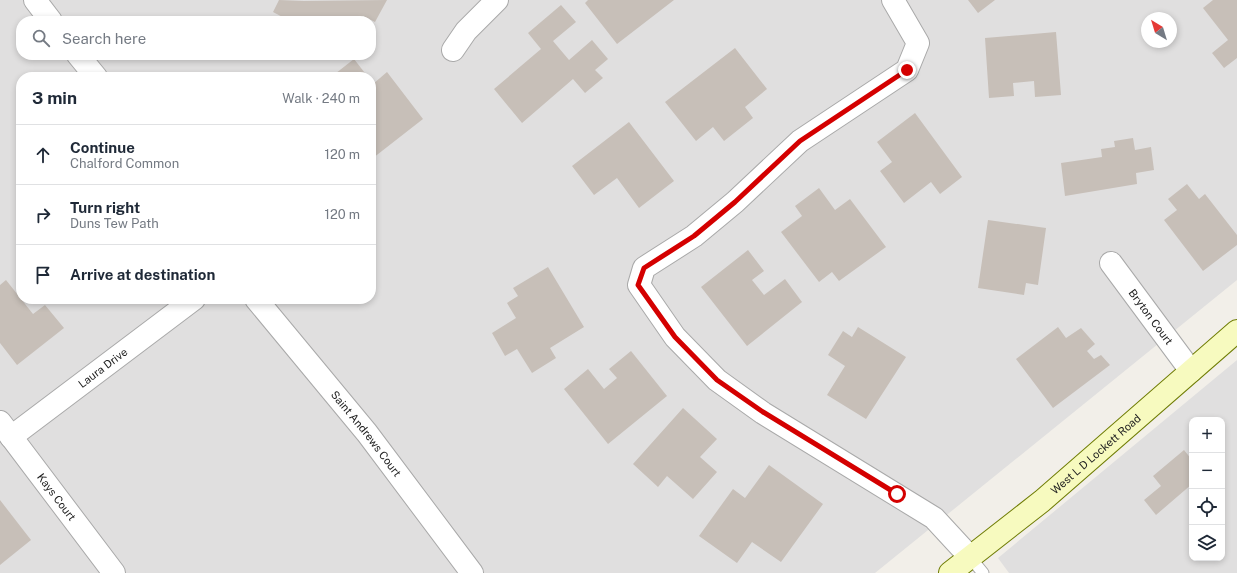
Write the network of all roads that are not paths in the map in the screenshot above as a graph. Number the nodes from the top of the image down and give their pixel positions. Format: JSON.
{"nodes":[{"id":1,"x":34,"y":0,"type":"edge"},
{"id":2,"x":497,"y":0,"type":"edge"},
{"id":3,"x":893,"y":0,"type":"edge"},
{"id":4,"x":47,"y":16,"type":"edge"},
{"id":5,"x":453,"y":50,"type":"dead end"},
{"id":6,"x":82,"y":60,"type":"edge"},
{"id":7,"x":92,"y":72,"type":"edge"},
{"id":8,"x":1110,"y":263,"type":"dead end"},
{"id":9,"x":187,"y":304,"type":"edge"},
{"id":10,"x":260,"y":304,"type":"edge"},
{"id":11,"x":1237,"y":331,"type":"edge"},
{"id":12,"x":1191,"y":371,"type":"junction"},
{"id":13,"x":6,"y":429,"type":"edge"},
{"id":14,"x":976,"y":565,"type":"edge"},
{"id":15,"x":114,"y":573,"type":"edge"},
{"id":16,"x":472,"y":573,"type":"edge"},
{"id":17,"x":950,"y":573,"type":"edge"}],
"edges":[{"from":1,"to":4,"type":"street"},
{"from":2,"to":5,"type":"street"},
{"from":3,"to":14,"type":"street"},
{"from":6,"to":7,"type":"street"},
{"from":8,"to":12,"type":"street","name":"Bryton Court"},
{"from":9,"to":13,"type":"street","name":"Laura Drive"},
{"from":10,"to":16,"type":"street","name":"Saint Andrews Court"},
{"from":11,"to":12,"type":"main road","name":"West L D Lockett Road"},
{"from":12,"to":14,"type":"main road","name":"West L D Lockett Road"},
{"from":13,"to":15,"type":"street","name":"Kays Court"},
{"from":14,"to":17,"type":"main road","name":"West L D Lockett Road"}]}
